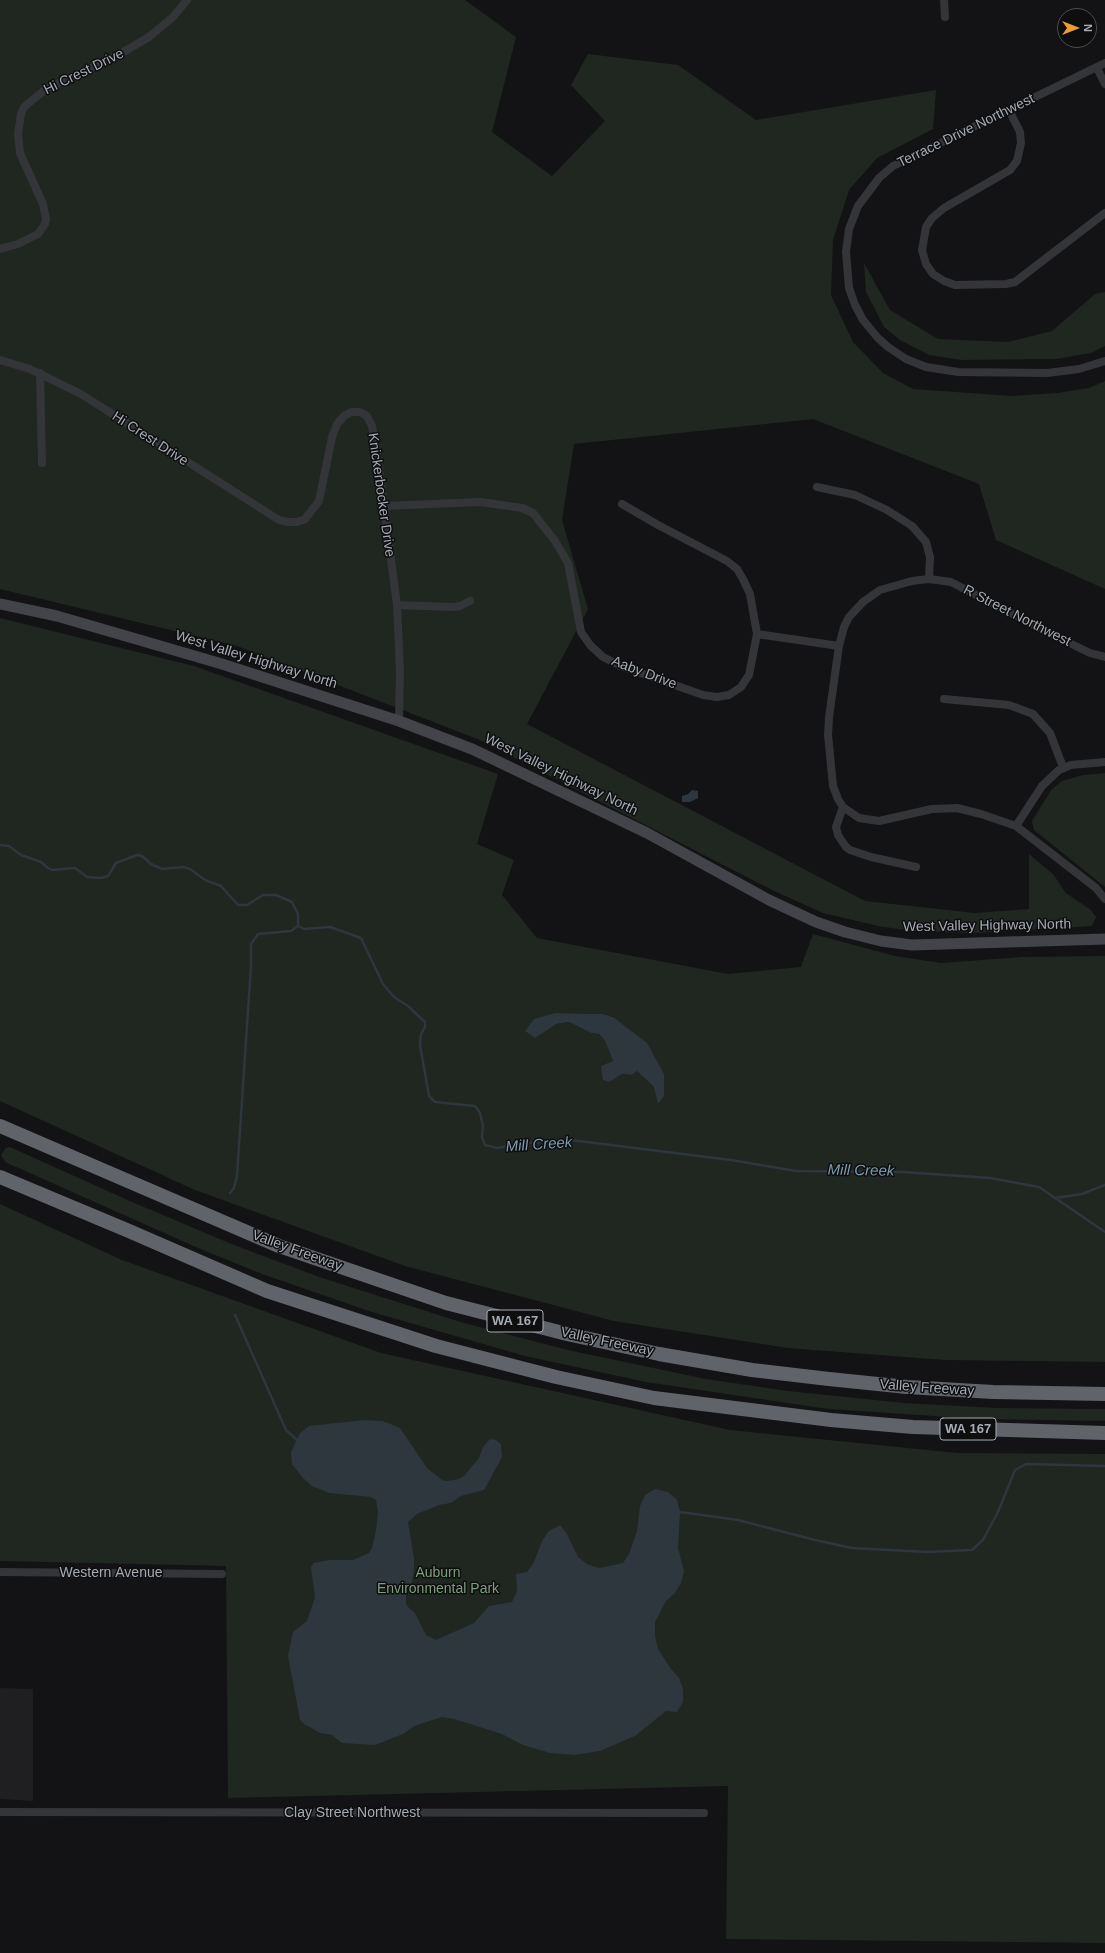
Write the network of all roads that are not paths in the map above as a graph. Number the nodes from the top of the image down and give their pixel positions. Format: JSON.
{"nodes":[{"id":1,"x":187,"y":0,"type":"edge"},
{"id":2,"x":944,"y":0,"type":"edge"},
{"id":3,"x":945,"y":17,"type":"dead end"},
{"id":4,"x":1105,"y":63,"type":"edge"},
{"id":5,"x":1097,"y":68,"type":"junction"},
{"id":6,"x":1105,"y":84,"type":"edge"},
{"id":7,"x":1009,"y":110,"type":"junction"},
{"id":8,"x":1105,"y":214,"type":"edge"},
{"id":9,"x":0,"y":249,"type":"edge"},
{"id":10,"x":0,"y":360,"type":"edge"},
{"id":11,"x":1105,"y":361,"type":"edge"},
{"id":12,"x":40,"y":373,"type":"junction"},
{"id":13,"x":42,"y":463,"type":"dead end"},
{"id":14,"x":817,"y":487,"type":"dead end"},
{"id":15,"x":622,"y":504,"type":"dead end"},
{"id":16,"x":383,"y":506,"type":"junction"},
{"id":17,"x":297,"y":522,"type":"joint"},
{"id":18,"x":929,"y":579,"type":"junction"},
{"id":19,"x":470,"y":601,"type":"dead end"},
{"id":20,"x":0,"y":604,"type":"edge"},
{"id":21,"x":397,"y":605,"type":"junction"},
{"id":22,"x":757,"y":634,"type":"junction"},
{"id":23,"x":839,"y":646,"type":"junction"},
{"id":24,"x":1105,"y":657,"type":"edge"},
{"id":25,"x":944,"y":698,"type":"dead end"},
{"id":26,"x":399,"y":721,"type":"junction"},
{"id":27,"x":1105,"y":762,"type":"edge"},
{"id":28,"x":1063,"y":767,"type":"junction"},
{"id":29,"x":843,"y":807,"type":"junction"},
{"id":30,"x":1016,"y":826,"type":"junction"},
{"id":31,"x":916,"y":867,"type":"dead end"},
{"id":32,"x":1105,"y":899,"type":"edge"},
{"id":33,"x":1105,"y":939,"type":"edge"},
{"id":34,"x":2,"y":1127,"type":"edge"},
{"id":35,"x":0,"y":1176,"type":"edge"},
{"id":36,"x":1105,"y":1388,"type":"edge"},
{"id":37,"x":1053,"y":1394,"type":"junction"},
{"id":38,"x":1105,"y":1394,"type":"edge"},
{"id":39,"x":1105,"y":1433,"type":"edge"},
{"id":40,"x":0,"y":1572,"type":"edge"},
{"id":41,"x":222,"y":1574,"type":"dead end"},
{"id":42,"x":0,"y":1812,"type":"edge"},
{"id":43,"x":704,"y":1813,"type":"dead end"}],
"edges":[{"from":1,"to":9,"type":"street","name":"Hi Crest Drive"},
{"from":2,"to":3,"type":"street"},
{"from":4,"to":5,"type":"street","name":"Terrace Drive Northwest"},
{"from":5,"to":6,"type":"street"},
{"from":5,"to":7,"type":"street","name":"Terrace Drive Northwest"},
{"from":7,"to":8,"type":"street"},
{"from":7,"to":11,"type":"street","name":"Terrace Drive Northwest"},
{"from":10,"to":12,"type":"street","name":"Hi Crest Drive"},
{"from":12,"to":13,"type":"street"},
{"from":12,"to":17,"type":"street","name":"Hi Crest Drive"},
{"from":14,"to":18,"type":"street"},
{"from":15,"to":22,"type":"street","name":"Aaby Drive"},
{"from":16,"to":17,"type":"street","name":"Knickerbocker Drive"},
{"from":16,"to":21,"type":"street","name":"Knickerbocker Drive"},
{"from":16,"to":22,"type":"street","name":"Aaby Drive"},
{"from":18,"to":23,"type":"street","name":"R Street Northwest"},
{"from":18,"to":24,"type":"street","name":"R Street Northwest"},
{"from":19,"to":21,"type":"street"},
{"from":20,"to":26,"type":"main road","name":"West Valley Highway North"},
{"from":21,"to":26,"type":"street","name":"Knickerbocker Drive"},
{"from":22,"to":23,"type":"street"},
{"from":23,"to":29,"type":"street","name":"R Street Northwest"},
{"from":25,"to":28,"type":"street"},
{"from":26,"to":33,"type":"main road","name":"West Valley Highway North"},
{"from":27,"to":28,"type":"street"},
{"from":28,"to":30,"type":"street"},
{"from":29,"to":30,"type":"street"},
{"from":29,"to":31,"type":"street"},
{"from":30,"to":32,"type":"street"},
{"from":34,"to":37,"type":"highway","name":"Valley Freeway","number":"WA 167"},
{"from":35,"to":39,"type":"highway","number":"WA 167"},
{"from":36,"to":37,"type":"highway"},
{"from":37,"to":38,"type":"highway","name":"Valley Freeway","number":"WA 167"},
{"from":40,"to":41,"type":"street","name":"Western Avenue"},
{"from":42,"to":43,"type":"street","name":"Clay Street Northwest"}]}
